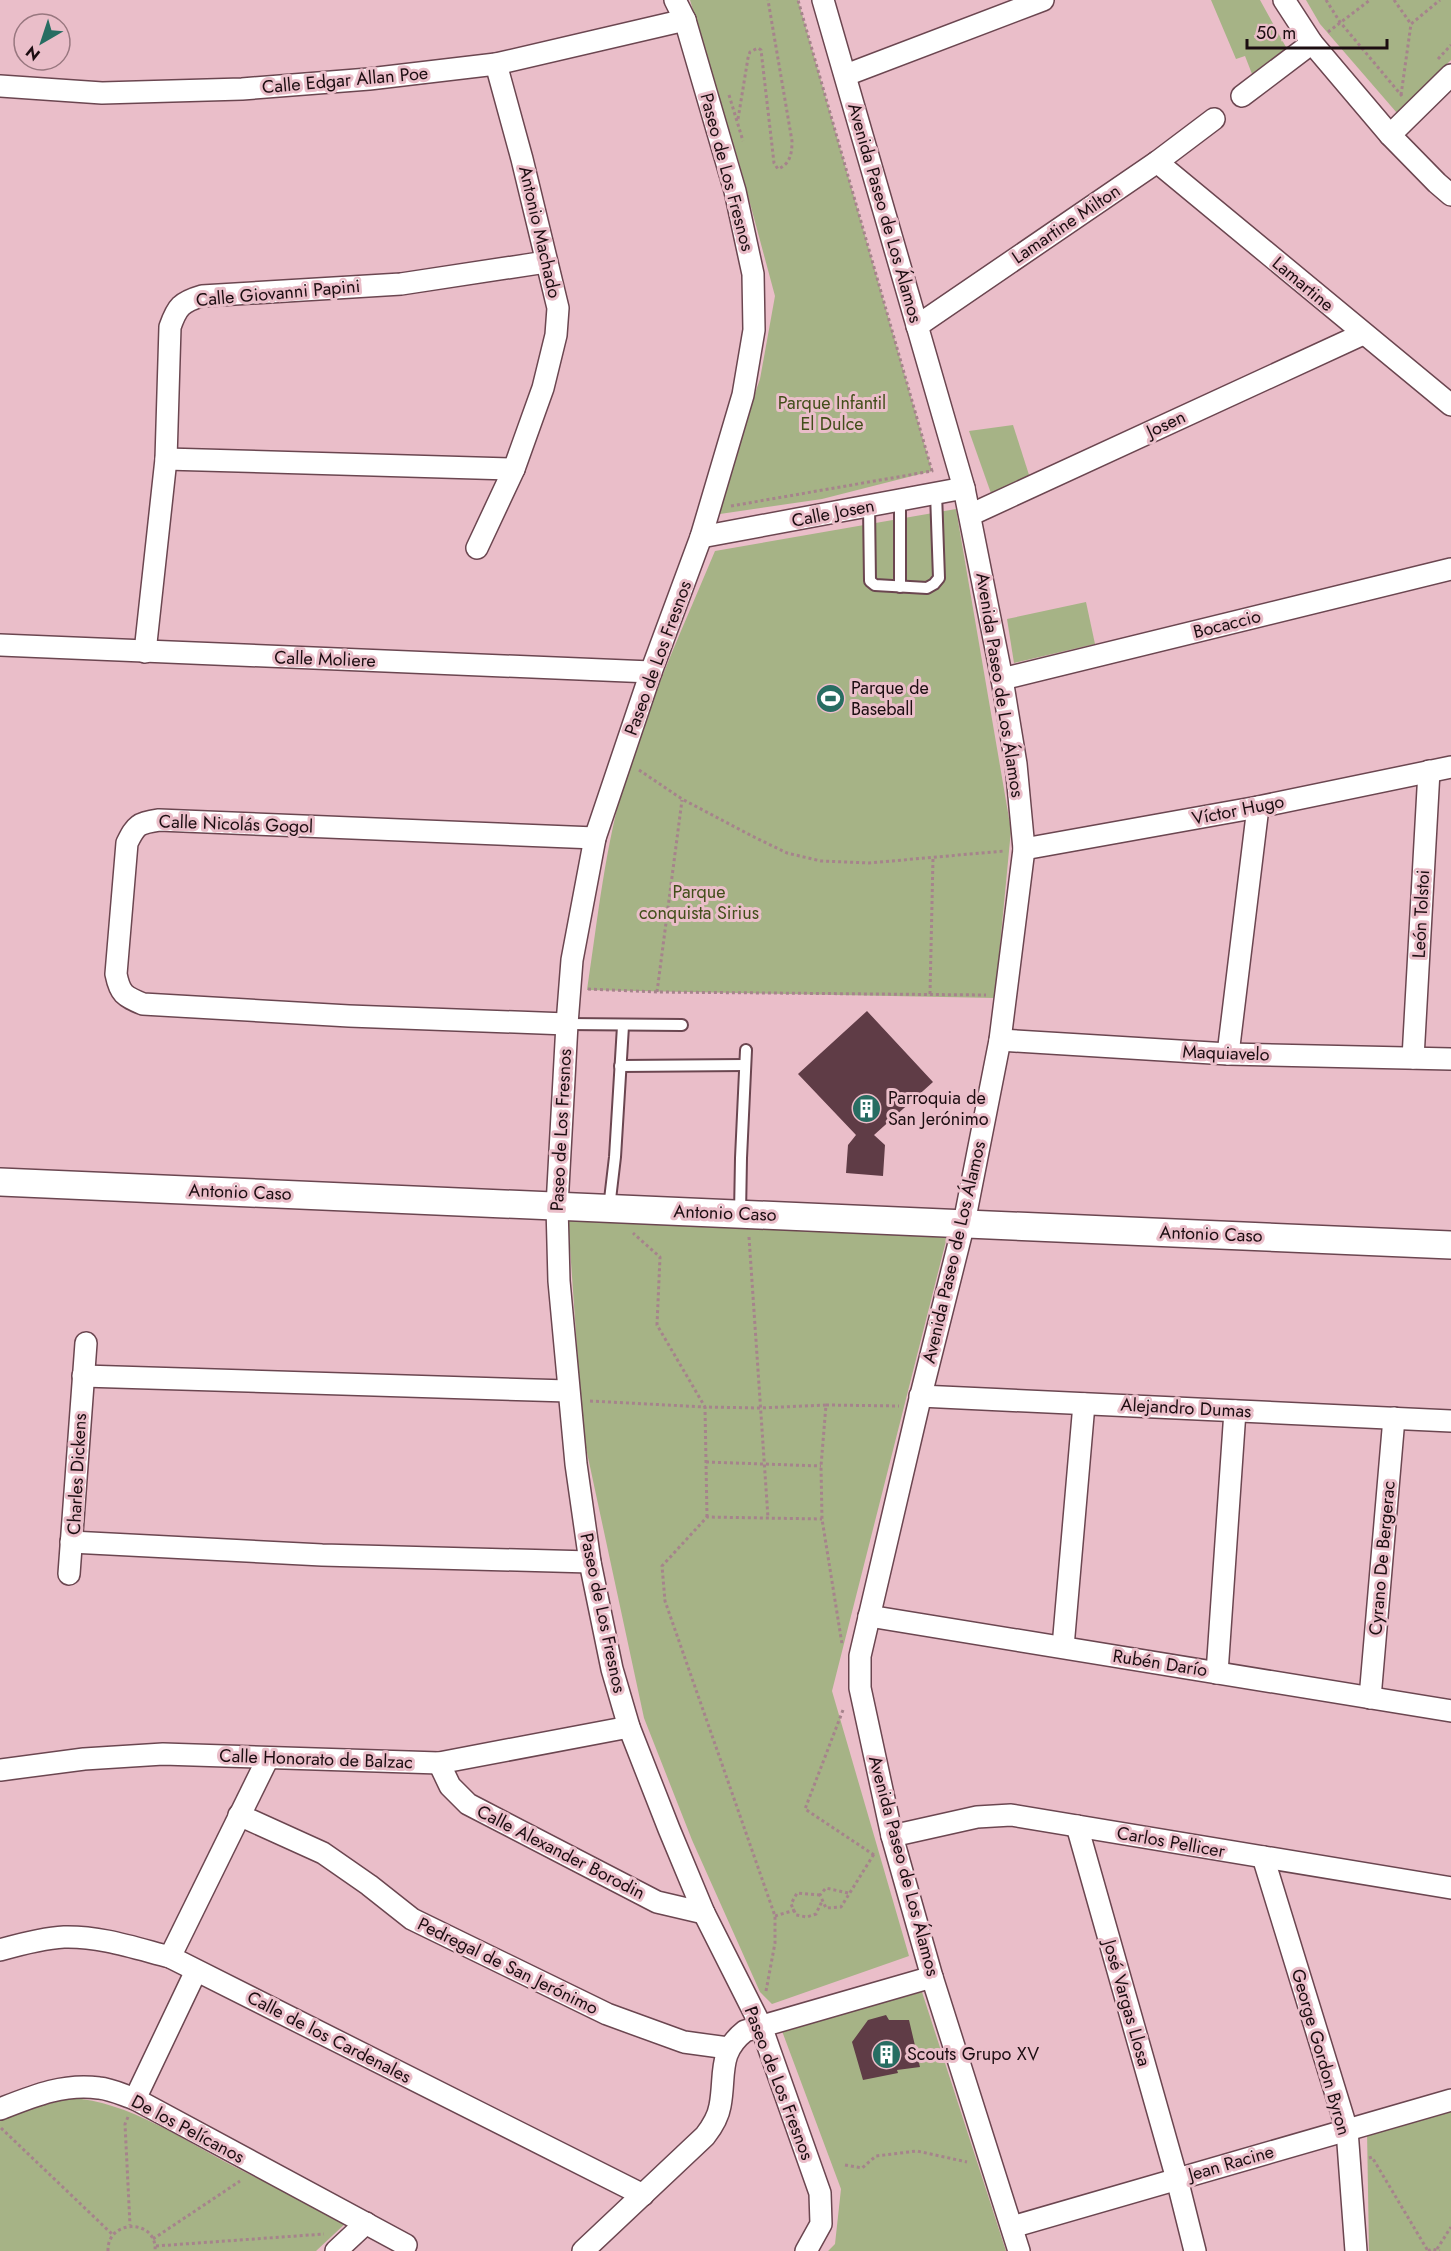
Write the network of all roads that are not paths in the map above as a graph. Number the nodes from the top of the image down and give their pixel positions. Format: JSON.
{"nodes":[{"id":1,"x":675,"y":0,"type":"edge"},
{"id":2,"x":823,"y":0,"type":"edge"},
{"id":3,"x":1043,"y":0,"type":"edge"},
{"id":4,"x":1284,"y":0,"type":"edge"},
{"id":5,"x":685,"y":20,"type":"junction"},
{"id":6,"x":1312,"y":43,"type":"junction"},
{"id":7,"x":496,"y":64,"type":"junction"},
{"id":8,"x":1444,"y":67,"type":"edge"},
{"id":9,"x":846,"y":75,"type":"junction"},
{"id":10,"x":0,"y":86,"type":"edge"},
{"id":11,"x":1242,"y":96,"type":"dead end"},
{"id":12,"x":1214,"y":119,"type":"dead end"},
{"id":13,"x":1390,"y":135,"type":"junction"},
{"id":14,"x":1157,"y":162,"type":"junction"},
{"id":15,"x":1451,"y":195,"type":"edge"},
{"id":16,"x":546,"y":262,"type":"junction"},
{"id":17,"x":917,"y":326,"type":"junction"},
{"id":18,"x":1363,"y":333,"type":"junction"},
{"id":19,"x":1451,"y":405,"type":"edge"},
{"id":20,"x":166,"y":459,"type":"junction"},
{"id":21,"x":514,"y":470,"type":"junction"},
{"id":22,"x":964,"y":488,"type":"junction"},
{"id":23,"x":936,"y":493,"type":"junction"},
{"id":24,"x":900,"y":500,"type":"junction"},
{"id":25,"x":869,"y":506,"type":"junction"},
{"id":26,"x":970,"y":515,"type":"junction"},
{"id":27,"x":701,"y":537,"type":"junction"},
{"id":28,"x":477,"y":548,"type":"dead end"},
{"id":29,"x":1451,"y":569,"type":"edge"},
{"id":30,"x":900,"y":586,"type":"junction"},
{"id":31,"x":0,"y":645,"type":"edge"},
{"id":32,"x":145,"y":652,"type":"junction"},
{"id":33,"x":651,"y":672,"type":"junction"},
{"id":34,"x":1002,"y":679,"type":"junction"},
{"id":35,"x":1451,"y":767,"type":"edge"},
{"id":36,"x":1430,"y":771,"type":"junction"},
{"id":37,"x":1258,"y":807,"type":"junction"},
{"id":38,"x":595,"y":838,"type":"junction"},
{"id":39,"x":1024,"y":849,"type":"junction"},
{"id":40,"x":567,"y":1024,"type":"junction"},
{"id":41,"x":682,"y":1025,"type":"dead end"},
{"id":42,"x":623,"y":1026,"type":"junction"},
{"id":43,"x":1000,"y":1040,"type":"junction"},
{"id":44,"x":746,"y":1050,"type":"dead end"},
{"id":45,"x":1228,"y":1054,"type":"junction"},
{"id":46,"x":1413,"y":1058,"type":"junction"},
{"id":47,"x":1451,"y":1059,"type":"edge"},
{"id":48,"x":746,"y":1065,"type":"junction"},
{"id":49,"x":620,"y":1066,"type":"junction"},
{"id":50,"x":0,"y":1182,"type":"edge"},
{"id":51,"x":557,"y":1206,"type":"junction"},
{"id":52,"x":609,"y":1208,"type":"junction"},
{"id":53,"x":745,"y":1214,"type":"junction"},
{"id":54,"x":964,"y":1223,"type":"junction"},
{"id":55,"x":1451,"y":1245,"type":"edge"},
{"id":56,"x":86,"y":1343,"type":"dead end"},
{"id":57,"x":82,"y":1376,"type":"junction"},
{"id":58,"x":568,"y":1391,"type":"junction"},
{"id":59,"x":919,"y":1400,"type":"junction"},
{"id":60,"x":1084,"y":1404,"type":"junction"},
{"id":61,"x":1235,"y":1411,"type":"junction"},
{"id":62,"x":1394,"y":1418,"type":"junction"},
{"id":63,"x":1451,"y":1421,"type":"edge"},
{"id":64,"x":71,"y":1542,"type":"junction"},
{"id":65,"x":590,"y":1562,"type":"junction"},
{"id":66,"x":69,"y":1574,"type":"dead end"},
{"id":67,"x":869,"y":1616,"type":"junction"},
{"id":68,"x":1063,"y":1647,"type":"junction"},
{"id":69,"x":1217,"y":1673,"type":"junction"},
{"id":70,"x":1370,"y":1698,"type":"junction"},
{"id":71,"x":1451,"y":1711,"type":"edge"},
{"id":72,"x":629,"y":1727,"type":"junction"},
{"id":73,"x":268,"y":1758,"type":"junction"},
{"id":74,"x":439,"y":1763,"type":"junction"},
{"id":75,"x":0,"y":1770,"type":"edge"},
{"id":76,"x":239,"y":1815,"type":"junction"},
{"id":77,"x":1077,"y":1826,"type":"junction"},
{"id":78,"x":892,"y":1836,"type":"junction"},
{"id":79,"x":1263,"y":1857,"type":"junction"},
{"id":80,"x":1451,"y":1888,"type":"edge"},
{"id":81,"x":704,"y":1912,"type":"junction"},
{"id":82,"x":0,"y":1950,"type":"edge"},
{"id":83,"x":170,"y":1957,"type":"junction"},
{"id":84,"x":196,"y":1971,"type":"junction"},
{"id":85,"x":932,"y":1977,"type":"junction"},
{"id":86,"x":761,"y":2026,"type":"junction"},
{"id":87,"x":728,"y":2048,"type":"junction"},
{"id":88,"x":135,"y":2099,"type":"junction"},
{"id":89,"x":1451,"y":2100,"type":"edge"},
{"id":90,"x":0,"y":2109,"type":"edge"},
{"id":91,"x":1347,"y":2130,"type":"junction"},
{"id":92,"x":1177,"y":2179,"type":"junction"},
{"id":93,"x":643,"y":2195,"type":"junction"},
{"id":94,"x":366,"y":2223,"type":"junction"},
{"id":95,"x":1012,"y":2227,"type":"junction"},
{"id":96,"x":335,"y":2242,"type":"edge"},
{"id":97,"x":406,"y":2245,"type":"dead end"},
{"id":98,"x":583,"y":2251,"type":"edge"},
{"id":99,"x":806,"y":2251,"type":"edge"},
{"id":100,"x":1018,"y":2251,"type":"edge"},
{"id":101,"x":1195,"y":2251,"type":"edge"},
{"id":102,"x":1356,"y":2251,"type":"edge"}],
"edges":[{"from":1,"to":5,"type":"street","name":"Paseo de Los Fresnos"},
{"from":2,"to":9,"type":"street","name":"Avenida Paseo de Los Álamos"},
{"from":3,"to":9,"type":"street"},
{"from":4,"to":6,"type":"street"},
{"from":5,"to":7,"type":"street","name":"Calle Edgar Allan Poe"},
{"from":5,"to":27,"type":"street","name":"Paseo de Los Fresnos"},
{"from":6,"to":11,"type":"street"},
{"from":6,"to":13,"type":"street"},
{"from":7,"to":10,"type":"street","name":"Calle Edgar Allan Poe"},
{"from":7,"to":16,"type":"street","name":"Antonio Machado"},
{"from":8,"to":13,"type":"street"},
{"from":9,"to":17,"type":"street","name":"Avenida Paseo de Los Álamos"},
{"from":12,"to":14,"type":"street","name":"Lamartine Milton"},
{"from":13,"to":15,"type":"street"},
{"from":14,"to":17,"type":"street","name":"Lamartine Milton"},
{"from":14,"to":18,"type":"street","name":"Lamartine"},
{"from":16,"to":20,"type":"street","name":"Calle Giovanni Papini"},
{"from":16,"to":21,"type":"street","name":"Antonio Machado"},
{"from":17,"to":22,"type":"street","name":"Avenida Paseo de Los Álamos"},
{"from":18,"to":19,"type":"street","name":"Lamartine"},
{"from":18,"to":26,"type":"street","name":"Josen"},
{"from":20,"to":21,"type":"street"},
{"from":20,"to":32,"type":"street","name":"Calle Giovanni Papini"},
{"from":21,"to":28,"type":"street","name":"Antonio Machado"},
{"from":22,"to":23,"type":"street","name":"Calle Josen"},
{"from":22,"to":26,"type":"street","name":"Avenida Paseo de Los Álamos"},
{"from":23,"to":24,"type":"street","name":"Calle Josen"},
{"from":23,"to":30,"type":"lane"},
{"from":24,"to":25,"type":"street","name":"Calle Josen"},
{"from":24,"to":30,"type":"lane"},
{"from":25,"to":27,"type":"street","name":"Calle Josen"},
{"from":25,"to":30,"type":"lane"},
{"from":26,"to":34,"type":"street","name":"Avenida Paseo de Los Álamos"},
{"from":27,"to":33,"type":"street","name":"Paseo de Los Fresnos"},
{"from":29,"to":34,"type":"street","name":"Bocaccio"},
{"from":31,"to":32,"type":"street","name":"Calle Moliere"},
{"from":32,"to":33,"type":"street","name":"Calle Moliere"},
{"from":33,"to":38,"type":"street","name":"Paseo de Los Fresnos"},
{"from":34,"to":39,"type":"street","name":"Avenida Paseo de Los Álamos"},
{"from":35,"to":36,"type":"street","name":"Víctor Hugo"},
{"from":36,"to":37,"type":"street","name":"Víctor Hugo"},
{"from":36,"to":46,"type":"street","name":"León Tolstoi"},
{"from":37,"to":39,"type":"street","name":"Víctor Hugo"},
{"from":37,"to":45,"type":"street"},
{"from":38,"to":40,"type":"street","name":"Paseo de Los Fresnos"},
{"from":38,"to":40,"type":"street","name":"Calle Nicolás Gogol"},
{"from":39,"to":43,"type":"street","name":"Avenida Paseo de Los Álamos"},
{"from":40,"to":42,"type":"lane"},
{"from":40,"to":51,"type":"street","name":"Paseo de Los Fresnos"},
{"from":41,"to":42,"type":"lane"},
{"from":42,"to":49,"type":"lane"},
{"from":43,"to":45,"type":"street","name":"Maquiavelo"},
{"from":43,"to":54,"type":"street","name":"Avenida Paseo de Los Álamos"},
{"from":44,"to":48,"type":"lane"},
{"from":45,"to":46,"type":"street","name":"Maquiavelo"},
{"from":46,"to":47,"type":"street","name":"Maquiavelo"},
{"from":48,"to":49,"type":"lane"},
{"from":48,"to":53,"type":"lane"},
{"from":49,"to":52,"type":"lane"},
{"from":50,"to":51,"type":"street","name":"Antonio Caso"},
{"from":51,"to":52,"type":"street","name":"Antonio Caso"},
{"from":51,"to":58,"type":"street","name":"Paseo de Los Fresnos"},
{"from":52,"to":53,"type":"street","name":"Antonio Caso"},
{"from":53,"to":54,"type":"street","name":"Antonio Caso"},
{"from":54,"to":55,"type":"street","name":"Antonio Caso"},
{"from":54,"to":59,"type":"street","name":"Avenida Paseo de Los Álamos"},
{"from":56,"to":57,"type":"street","name":"Charles Dickens"},
{"from":57,"to":58,"type":"street"},
{"from":57,"to":64,"type":"street","name":"Charles Dickens"},
{"from":58,"to":65,"type":"street","name":"Paseo de Los Fresnos"},
{"from":59,"to":60,"type":"street","name":"Alejandro Dumas"},
{"from":59,"to":67,"type":"street","name":"Avenida Paseo de Los Álamos"},
{"from":60,"to":61,"type":"street","name":"Alejandro Dumas"},
{"from":60,"to":68,"type":"street"},
{"from":61,"to":62,"type":"street","name":"Alejandro Dumas"},
{"from":61,"to":69,"type":"street"},
{"from":62,"to":63,"type":"street","name":"Alejandro Dumas"},
{"from":62,"to":70,"type":"street","name":"Cyrano De Bergerac"},
{"from":64,"to":65,"type":"street","name":"Charles Dickens"},
{"from":64,"to":66,"type":"street"},
{"from":65,"to":72,"type":"street","name":"Paseo de Los Fresnos"},
{"from":67,"to":68,"type":"street","name":"Rubén Darío"},
{"from":67,"to":78,"type":"street","name":"Avenida Paseo de Los Álamos"},
{"from":68,"to":69,"type":"street","name":"Rubén Darío"},
{"from":69,"to":70,"type":"street","name":"Rubén Darío"},
{"from":70,"to":71,"type":"street","name":"Rubén Darío"},
{"from":72,"to":74,"type":"street","name":"Calle Honorato de Balzac"},
{"from":72,"to":81,"type":"street","name":"Paseo de Los Fresnos"},
{"from":73,"to":74,"type":"street","name":"Calle Honorato de Balzac"},
{"from":73,"to":75,"type":"street","name":"Calle Honorato de Balzac"},
{"from":73,"to":76,"type":"street"},
{"from":74,"to":81,"type":"street","name":"Calle Alexander Borodin"},
{"from":76,"to":83,"type":"street"},
{"from":76,"to":87,"type":"street","name":"Pedregal de San Jerónimo"},
{"from":77,"to":78,"type":"street","name":"Carlos Pellicer"},
{"from":77,"to":79,"type":"street","name":"Carlos Pellicer"},
{"from":77,"to":92,"type":"street","name":"José Vargas Llosa"},
{"from":78,"to":85,"type":"street","name":"Avenida Paseo de Los Álamos"},
{"from":79,"to":80,"type":"street","name":"Carlos Pellicer"},
{"from":79,"to":91,"type":"street","name":"George Gordon Byron"},
{"from":81,"to":86,"type":"street","name":"Paseo de Los Fresnos"},
{"from":82,"to":83,"type":"street","name":"Calle de los Cardenales"},
{"from":83,"to":84,"type":"street","name":"Calle de los Cardenales"},
{"from":84,"to":88,"type":"street"},
{"from":84,"to":93,"type":"street","name":"Calle de los Cardenales"},
{"from":85,"to":86,"type":"street"},
{"from":85,"to":95,"type":"street","name":"Avenida Paseo de Los Álamos"},
{"from":86,"to":87,"type":"street"},
{"from":86,"to":99,"type":"street","name":"Paseo de Los Fresnos"},
{"from":87,"to":93,"type":"street"},
{"from":88,"to":90,"type":"street","name":"De los Pelícanos"},
{"from":88,"to":94,"type":"street","name":"De los Pelícanos"},
{"from":89,"to":91,"type":"street","name":"Jean Racine"},
{"from":91,"to":92,"type":"street","name":"Jean Racine"},
{"from":91,"to":102,"type":"street","name":"George Gordon Byron"},
{"from":92,"to":95,"type":"street","name":"Jean Racine"},
{"from":92,"to":101,"type":"street","name":"José Vargas Llosa"},
{"from":93,"to":98,"type":"street"},
{"from":94,"to":96,"type":"street"},
{"from":94,"to":97,"type":"street","name":"De los Pelícanos"},
{"from":95,"to":100,"type":"street","name":"Avenida Paseo de Los Álamos"}]}
